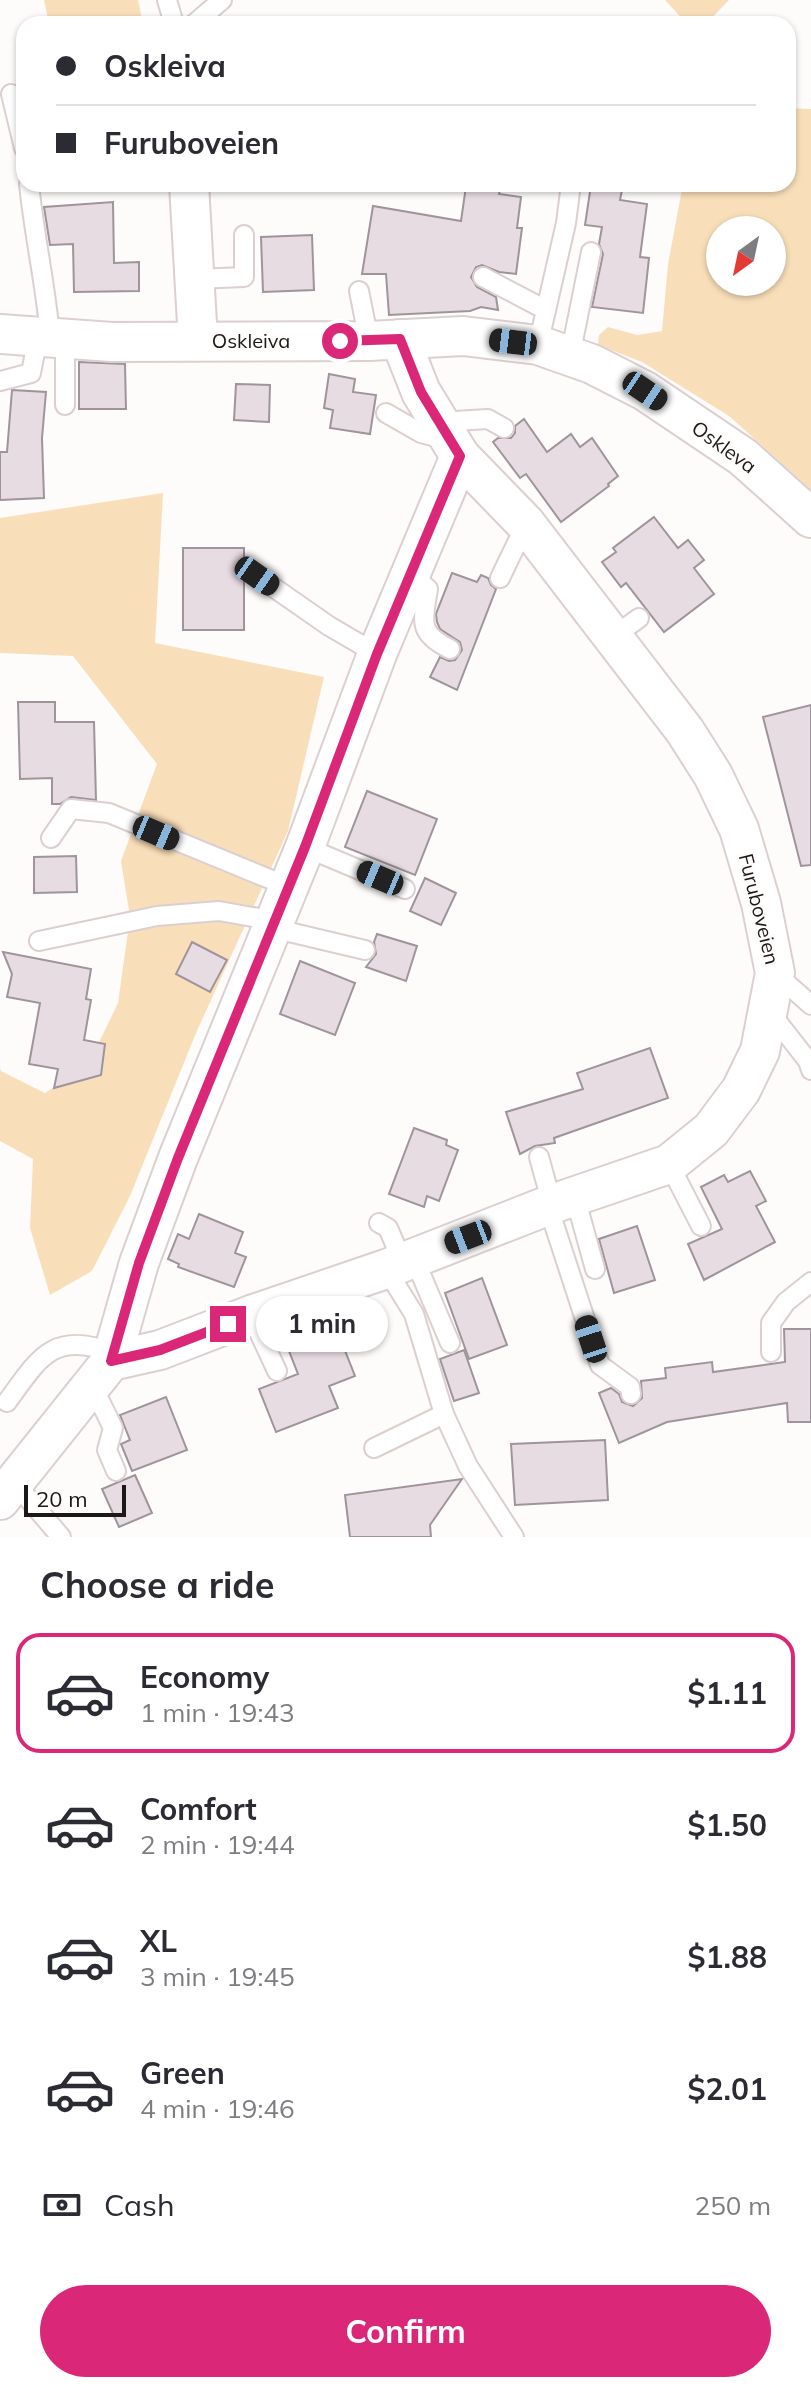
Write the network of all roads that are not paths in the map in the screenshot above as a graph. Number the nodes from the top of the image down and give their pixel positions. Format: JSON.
{"nodes":[{"id":1,"x":222,"y":0,"type":"edge"},
{"id":2,"x":203,"y":16,"type":"edge"},
{"id":3,"x":11,"y":94,"type":"dead end"},
{"id":4,"x":16,"y":115,"type":"edge"},
{"id":5,"x":30,"y":192,"type":"edge"},
{"id":6,"x":190,"y":192,"type":"edge"},
{"id":7,"x":570,"y":192,"type":"edge"},
{"id":8,"x":579,"y":192,"type":"edge"},
{"id":9,"x":566,"y":223,"type":"junction"},
{"id":10,"x":244,"y":235,"type":"dead end"},
{"id":11,"x":591,"y":252,"type":"dead end"},
{"id":12,"x":483,"y":277,"type":"dead end"},
{"id":13,"x":196,"y":279,"type":"junction"},
{"id":14,"x":359,"y":291,"type":"dead end"},
{"id":15,"x":0,"y":334,"type":"edge"},
{"id":16,"x":51,"y":337,"type":"junction"},
{"id":17,"x":551,"y":337,"type":"junction"},
{"id":18,"x":384,"y":340,"type":"junction"},
{"id":19,"x":198,"y":341,"type":"junction"},
{"id":20,"x":0,"y":381,"type":"edge"},
{"id":21,"x":65,"y":405,"type":"dead end"},
{"id":22,"x":386,"y":413,"type":"dead end"},
{"id":23,"x":504,"y":428,"type":"dead end"},
{"id":24,"x":450,"y":440,"type":"junction"},
{"id":25,"x":811,"y":518,"type":"edge"},
{"id":26,"x":526,"y":524,"type":"junction"},
{"id":27,"x":411,"y":574,"type":"junction"},
{"id":28,"x":257,"y":576,"type":"dead end"},
{"id":29,"x":500,"y":578,"type":"dead end"},
{"id":30,"x":450,"y":649,"type":"dead end"},
{"id":31,"x":377,"y":654,"type":"junction"},
{"id":32,"x":51,"y":838,"type":"dead end"},
{"id":33,"x":305,"y":847,"type":"junction"},
{"id":34,"x":405,"y":889,"type":"dead end"},
{"id":35,"x":279,"y":912,"type":"junction"},
{"id":36,"x":39,"y":941,"type":"dead end"},
{"id":37,"x":365,"y":950,"type":"dead end"},
{"id":38,"x":775,"y":973,"type":"junction"},
{"id":39,"x":811,"y":1005,"type":"edge"},
{"id":40,"x":769,"y":1011,"type":"junction"},
{"id":41,"x":811,"y":1070,"type":"edge"},
{"id":42,"x":539,"y":1157,"type":"dead end"},
{"id":43,"x":669,"y":1164,"type":"junction"},
{"id":44,"x":558,"y":1202,"type":"junction"},
{"id":45,"x":379,"y":1223,"type":"dead end"},
{"id":46,"x":701,"y":1226,"type":"dead end"},
{"id":47,"x":401,"y":1263,"type":"junction"},
{"id":48,"x":595,"y":1269,"type":"dead end"},
{"id":49,"x":811,"y":1282,"type":"edge"},
{"id":50,"x":251,"y":1315,"type":"junction"},
{"id":51,"x":450,"y":1343,"type":"dead end"},
{"id":52,"x":771,"y":1352,"type":"dead end"},
{"id":53,"x":105,"y":1366,"type":"junction"},
{"id":54,"x":277,"y":1371,"type":"dead end"},
{"id":55,"x":631,"y":1394,"type":"dead end"},
{"id":56,"x":7,"y":1402,"type":"dead end"},
{"id":57,"x":444,"y":1414,"type":"junction"},
{"id":58,"x":374,"y":1448,"type":"dead end"},
{"id":59,"x":116,"y":1471,"type":"dead end"},
{"id":60,"x":6,"y":1490,"type":"edge"},
{"id":61,"x":61,"y":1537,"type":"edge"},
{"id":62,"x":514,"y":1537,"type":"edge"}],
"edges":[{"from":1,"to":2,"type":"lane"},
{"from":3,"to":4,"type":"lane"},
{"from":5,"to":16,"type":"lane"},
{"from":6,"to":13,"type":"street","name":"Oskleiva"},
{"from":7,"to":9,"type":"lane"},
{"from":8,"to":9,"type":"lane"},
{"from":9,"to":17,"type":"lane"},
{"from":10,"to":13,"type":"lane"},
{"from":11,"to":17,"type":"lane"},
{"from":12,"to":17,"type":"lane"},
{"from":13,"to":19,"type":"street","name":"Oskleiva"},
{"from":14,"to":18,"type":"lane"},
{"from":15,"to":16,"type":"street","name":"Oskleiva"},
{"from":16,"to":19,"type":"street","name":"Oskleiva"},
{"from":16,"to":20,"type":"lane"},
{"from":16,"to":21,"type":"lane"},
{"from":17,"to":18,"type":"street","name":"Oskleva"},
{"from":17,"to":25,"type":"street","name":"Oskleva"},
{"from":18,"to":19,"type":"street","name":"Oskleiva"},
{"from":18,"to":24,"type":"street","name":"Furuboveien"},
{"from":22,"to":24,"type":"lane"},
{"from":23,"to":24,"type":"lane"},
{"from":24,"to":26,"type":"street","name":"Furuboveien"},
{"from":24,"to":27,"type":"street"},
{"from":26,"to":29,"type":"lane"},
{"from":26,"to":38,"type":"street","name":"Furuboveien"},
{"from":27,"to":30,"type":"lane"},
{"from":27,"to":31,"type":"street"},
{"from":28,"to":31,"type":"lane"},
{"from":31,"to":33,"type":"street"},
{"from":32,"to":35,"type":"lane"},
{"from":33,"to":34,"type":"lane"},
{"from":33,"to":35,"type":"street"},
{"from":35,"to":36,"type":"lane"},
{"from":35,"to":37,"type":"lane"},
{"from":35,"to":53,"type":"street"},
{"from":38,"to":39,"type":"lane"},
{"from":38,"to":40,"type":"street","name":"Furuboveien"},
{"from":40,"to":41,"type":"lane"},
{"from":40,"to":43,"type":"street","name":"Furuboveien"},
{"from":42,"to":44,"type":"lane"},
{"from":43,"to":44,"type":"street","name":"Furuboveien"},
{"from":43,"to":46,"type":"lane"},
{"from":44,"to":47,"type":"street","name":"Furuboveien"},
{"from":44,"to":48,"type":"lane"},
{"from":44,"to":55,"type":"lane"},
{"from":45,"to":47,"type":"lane"},
{"from":47,"to":50,"type":"street","name":"Furuboveien"},
{"from":47,"to":51,"type":"lane"},
{"from":47,"to":57,"type":"lane"},
{"from":49,"to":52,"type":"lane"},
{"from":50,"to":53,"type":"street","name":"Furuboveien"},
{"from":50,"to":54,"type":"lane"},
{"from":53,"to":56,"type":"lane"},
{"from":53,"to":59,"type":"lane"},
{"from":53,"to":60,"type":"street"},
{"from":57,"to":58,"type":"lane"},
{"from":57,"to":62,"type":"lane"},
{"from":60,"to":61,"type":"lane"}]}
